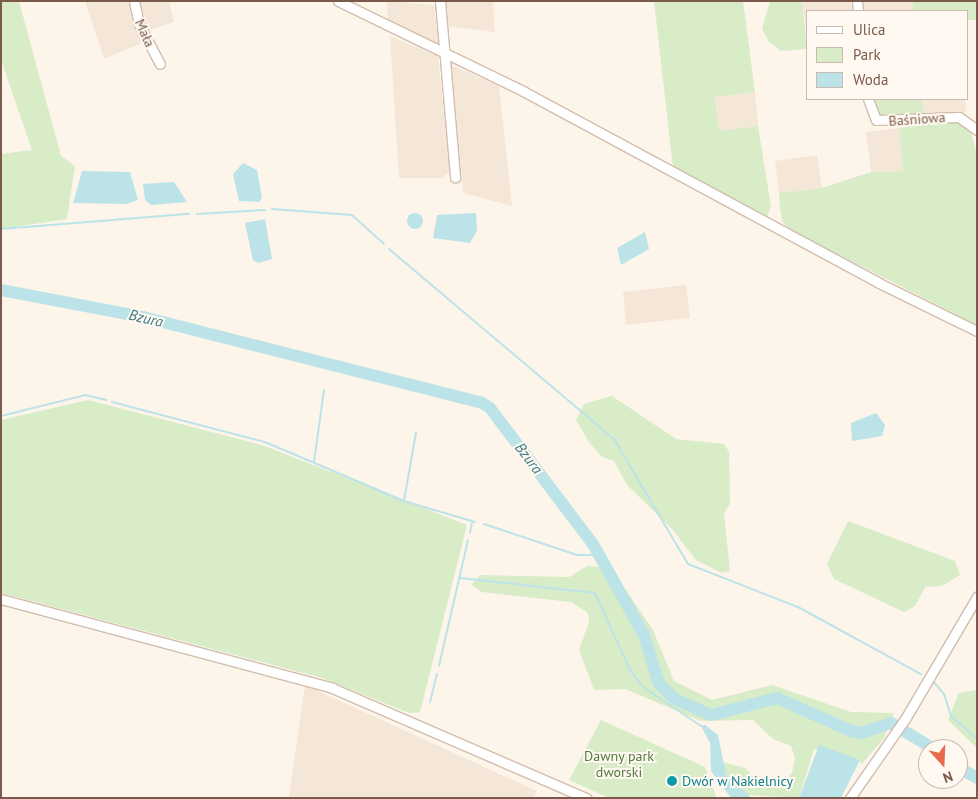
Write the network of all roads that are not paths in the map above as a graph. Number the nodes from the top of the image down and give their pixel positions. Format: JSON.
{"nodes":[{"id":1,"x":134,"y":1,"type":"edge"},
{"id":2,"x":338,"y":1,"type":"edge"},
{"id":3,"x":440,"y":1,"type":"edge"},
{"id":4,"x":444,"y":55,"type":"junction"},
{"id":5,"x":160,"y":64,"type":"dead end"},
{"id":6,"x":868,"y":100,"type":"edge"},
{"id":7,"x":977,"y":130,"type":"edge"},
{"id":8,"x":455,"y":177,"type":"dead end"},
{"id":9,"x":977,"y":331,"type":"edge"},
{"id":10,"x":977,"y":597,"type":"edge"},
{"id":11,"x":1,"y":599,"type":"edge"},
{"id":12,"x":586,"y":798,"type":"edge"},
{"id":13,"x":850,"y":798,"type":"edge"}],
"edges":[{"from":1,"to":5,"type":"street","name":"Mała"},
{"from":2,"to":4,"type":"street"},
{"from":3,"to":4,"type":"street"},
{"from":4,"to":8,"type":"street"},
{"from":4,"to":9,"type":"street"},
{"from":6,"to":7,"type":"street","name":"Baśniowa"},
{"from":10,"to":13,"type":"street"},
{"from":11,"to":12,"type":"street"}]}
